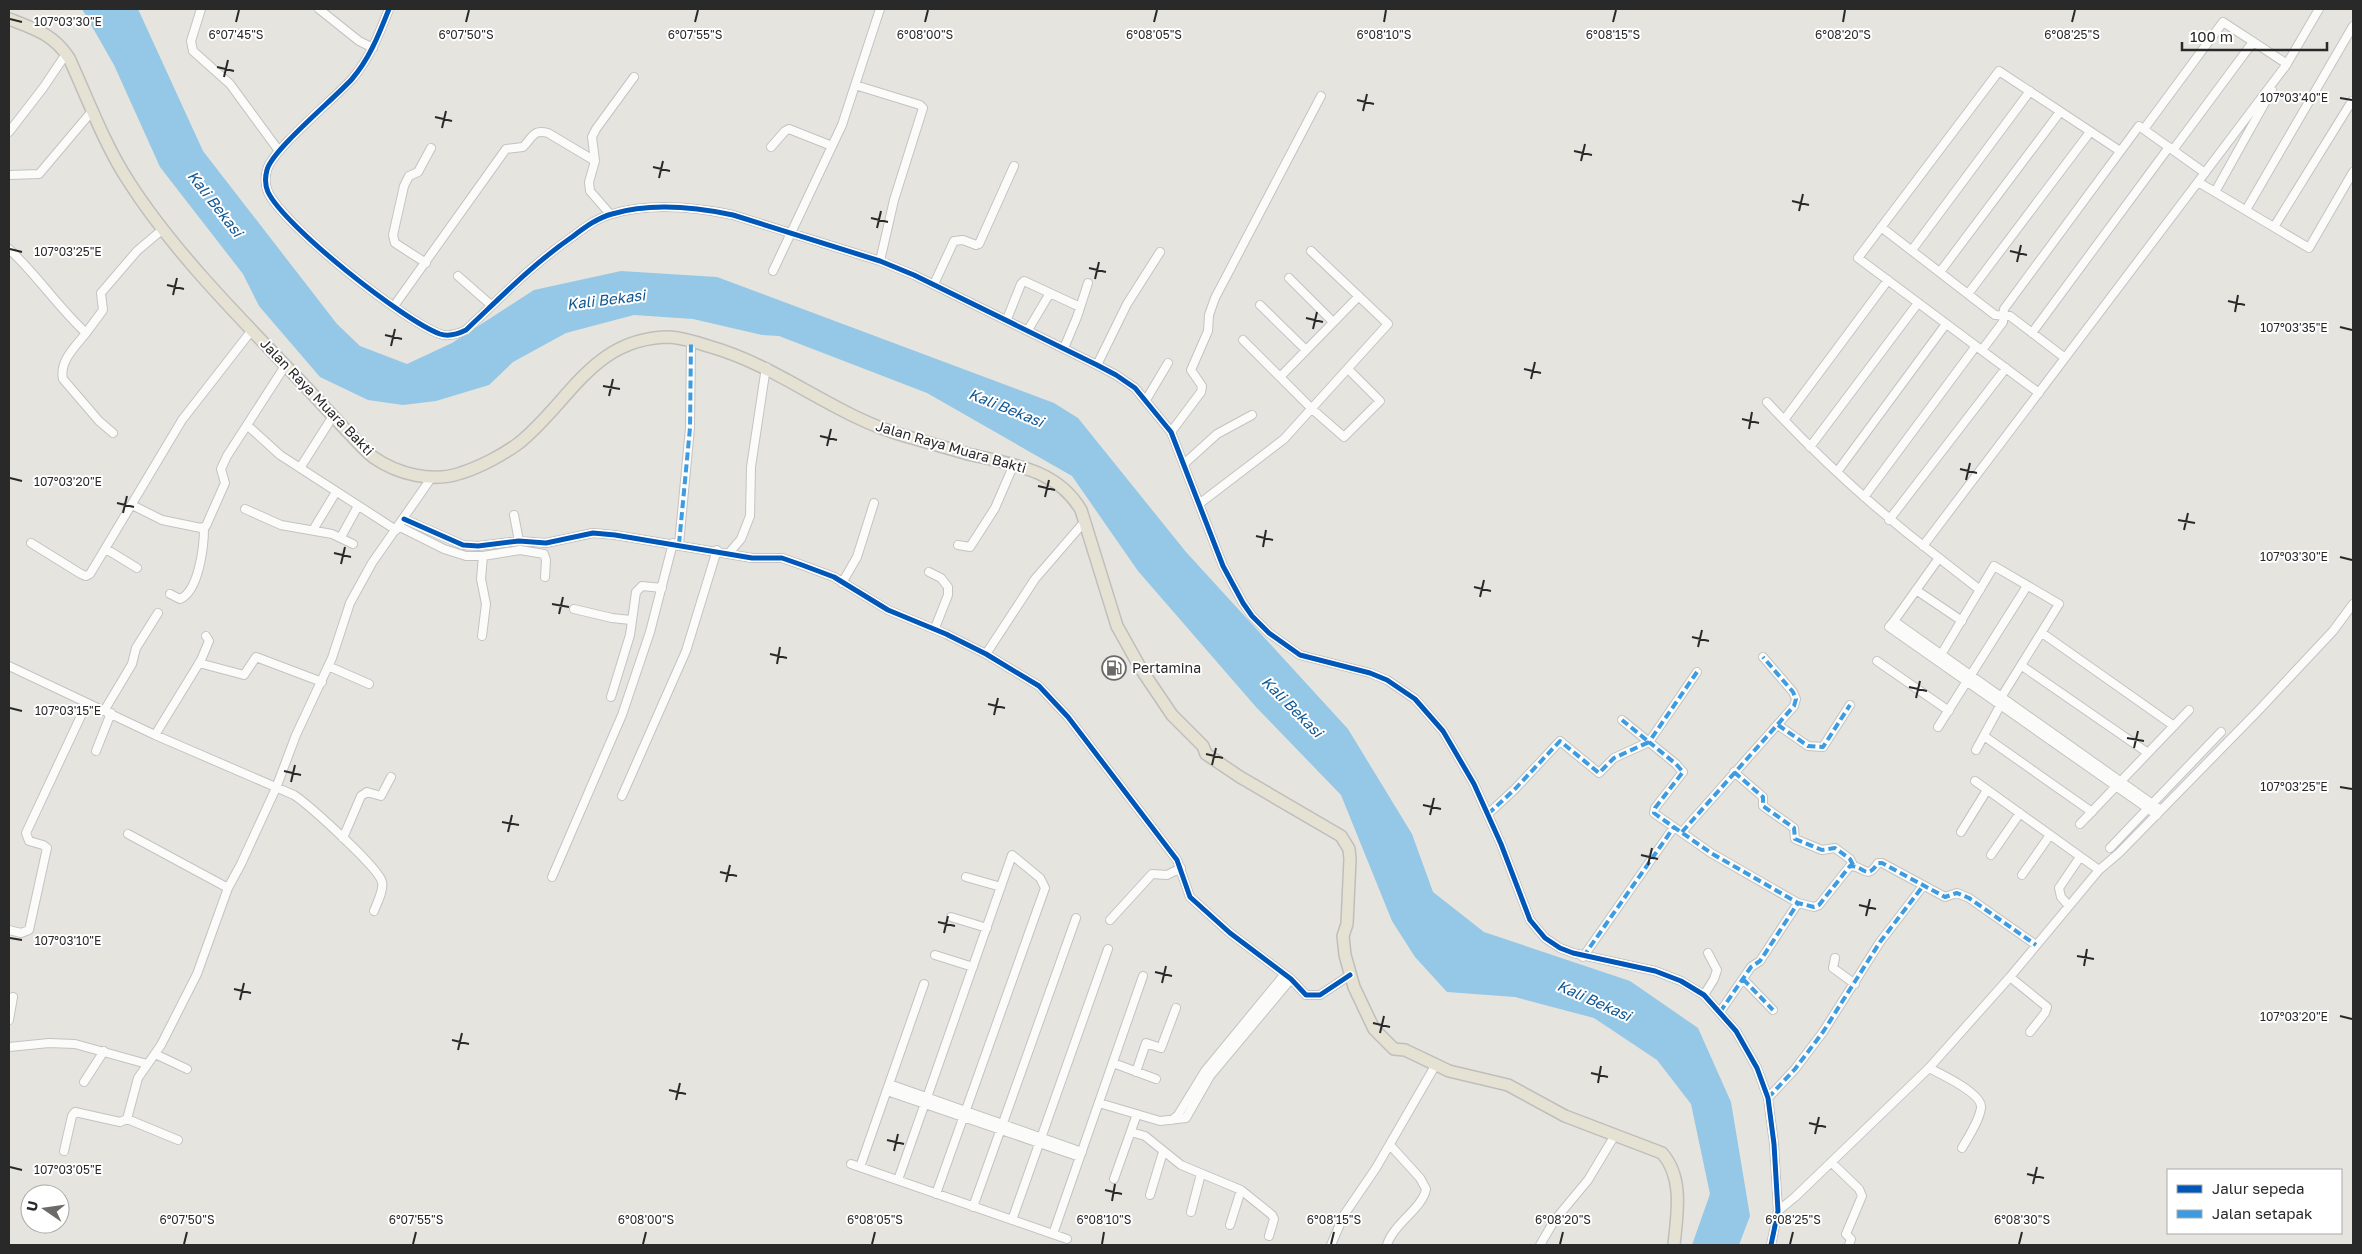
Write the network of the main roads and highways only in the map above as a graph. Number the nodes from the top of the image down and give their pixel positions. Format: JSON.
{"nodes":[{"id":1,"x":9,"y":19,"type":"edge"},
{"id":2,"x":1674,"y":1245,"type":"edge"}],
"edges":[{"from":1,"to":2,"type":"main road","name":"Jalan Raya Muara Bakti"}]}
